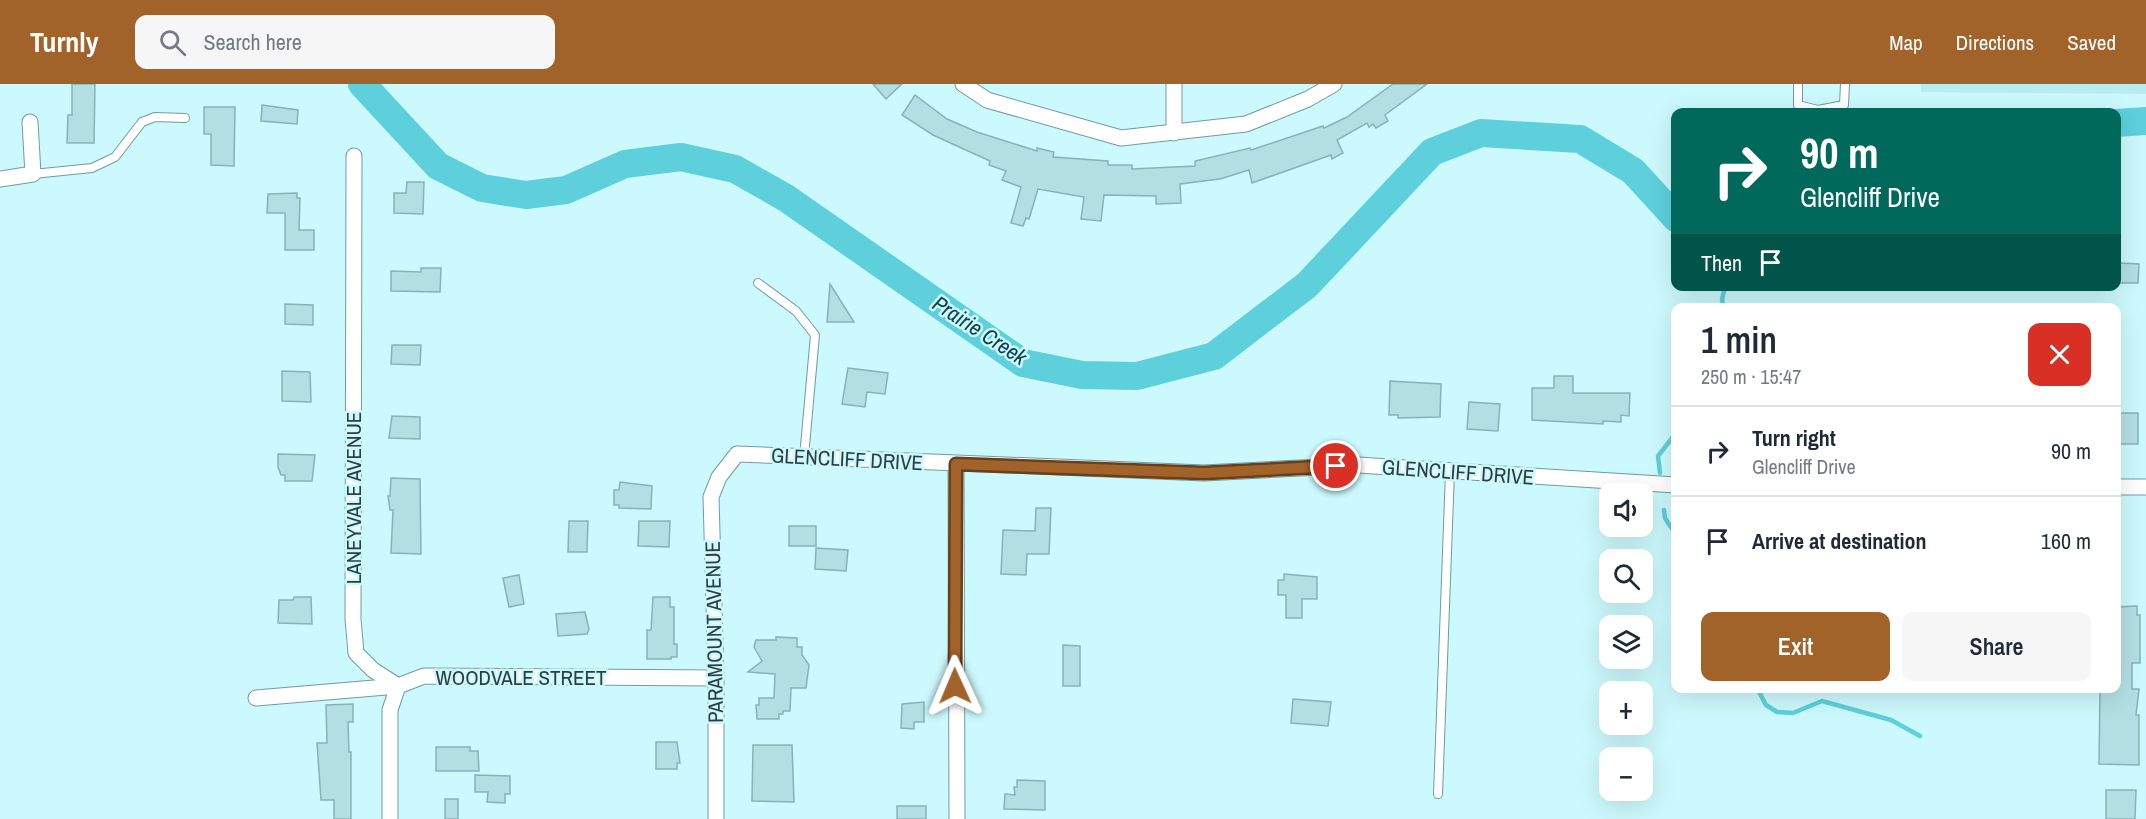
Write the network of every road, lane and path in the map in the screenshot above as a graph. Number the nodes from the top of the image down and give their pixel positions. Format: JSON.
{"nodes":[{"id":1,"x":963,"y":84,"type":"edge"},
{"id":2,"x":1174,"y":84,"type":"edge"},
{"id":3,"x":1334,"y":84,"type":"edge"},
{"id":4,"x":1798,"y":84,"type":"edge"},
{"id":5,"x":1845,"y":84,"type":"edge"},
{"id":6,"x":1810,"y":108,"type":"edge"},
{"id":7,"x":1828,"y":108,"type":"edge"},
{"id":8,"x":185,"y":118,"type":"dead end"},
{"id":9,"x":30,"y":122,"type":"dead end"},
{"id":10,"x":1174,"y":133,"type":"junction"},
{"id":11,"x":354,"y":156,"type":"dead end"},
{"id":12,"x":33,"y":174,"type":"junction"},
{"id":13,"x":0,"y":179,"type":"edge"},
{"id":14,"x":758,"y":283,"type":"dead end"},
{"id":15,"x":737,"y":454,"type":"joint"},
{"id":16,"x":804,"y":457,"type":"junction"},
{"id":17,"x":956,"y":464,"type":"junction"},
{"id":18,"x":1450,"y":472,"type":"junction"},
{"id":19,"x":1671,"y":485,"type":"edge"},
{"id":20,"x":2121,"y":487,"type":"edge"},
{"id":21,"x":2146,"y":487,"type":"edge"},
{"id":22,"x":716,"y":678,"type":"junction"},
{"id":23,"x":398,"y":686,"type":"junction"},
{"id":24,"x":256,"y":698,"type":"dead end"},
{"id":25,"x":1438,"y":794,"type":"dead end"},
{"id":26,"x":390,"y":819,"type":"edge"},
{"id":27,"x":716,"y":819,"type":"edge"},
{"id":28,"x":957,"y":819,"type":"edge"}],
"edges":[{"from":1,"to":10,"type":"street"},
{"from":2,"to":10,"type":"street"},
{"from":3,"to":10,"type":"street"},
{"from":4,"to":6,"type":"lane"},
{"from":5,"to":7,"type":"lane"},
{"from":8,"to":12,"type":"lane"},
{"from":9,"to":12,"type":"street"},
{"from":11,"to":23,"type":"street","name":"LANEYVALE AVENUE"},
{"from":12,"to":13,"type":"street"},
{"from":14,"to":16,"type":"lane"},
{"from":15,"to":16,"type":"street","name":"GLENCLIFF DRIVE"},
{"from":15,"to":22,"type":"street","name":"PARAMOUNT AVENUE"},
{"from":16,"to":17,"type":"street","name":"GLENCLIFF DRIVE"},
{"from":17,"to":18,"type":"street","name":"GLENCLIFF DRIVE"},
{"from":17,"to":28,"type":"street"},
{"from":18,"to":19,"type":"street","name":"GLENCLIFF DRIVE"},
{"from":18,"to":25,"type":"lane"},
{"from":20,"to":21,"type":"street"},
{"from":22,"to":23,"type":"street","name":"WOODVALE STREET"},
{"from":22,"to":27,"type":"street","name":"PARAMOUNT AVENUE"},
{"from":23,"to":24,"type":"street","name":"WOODVALE STREET"},
{"from":23,"to":26,"type":"street"}]}
